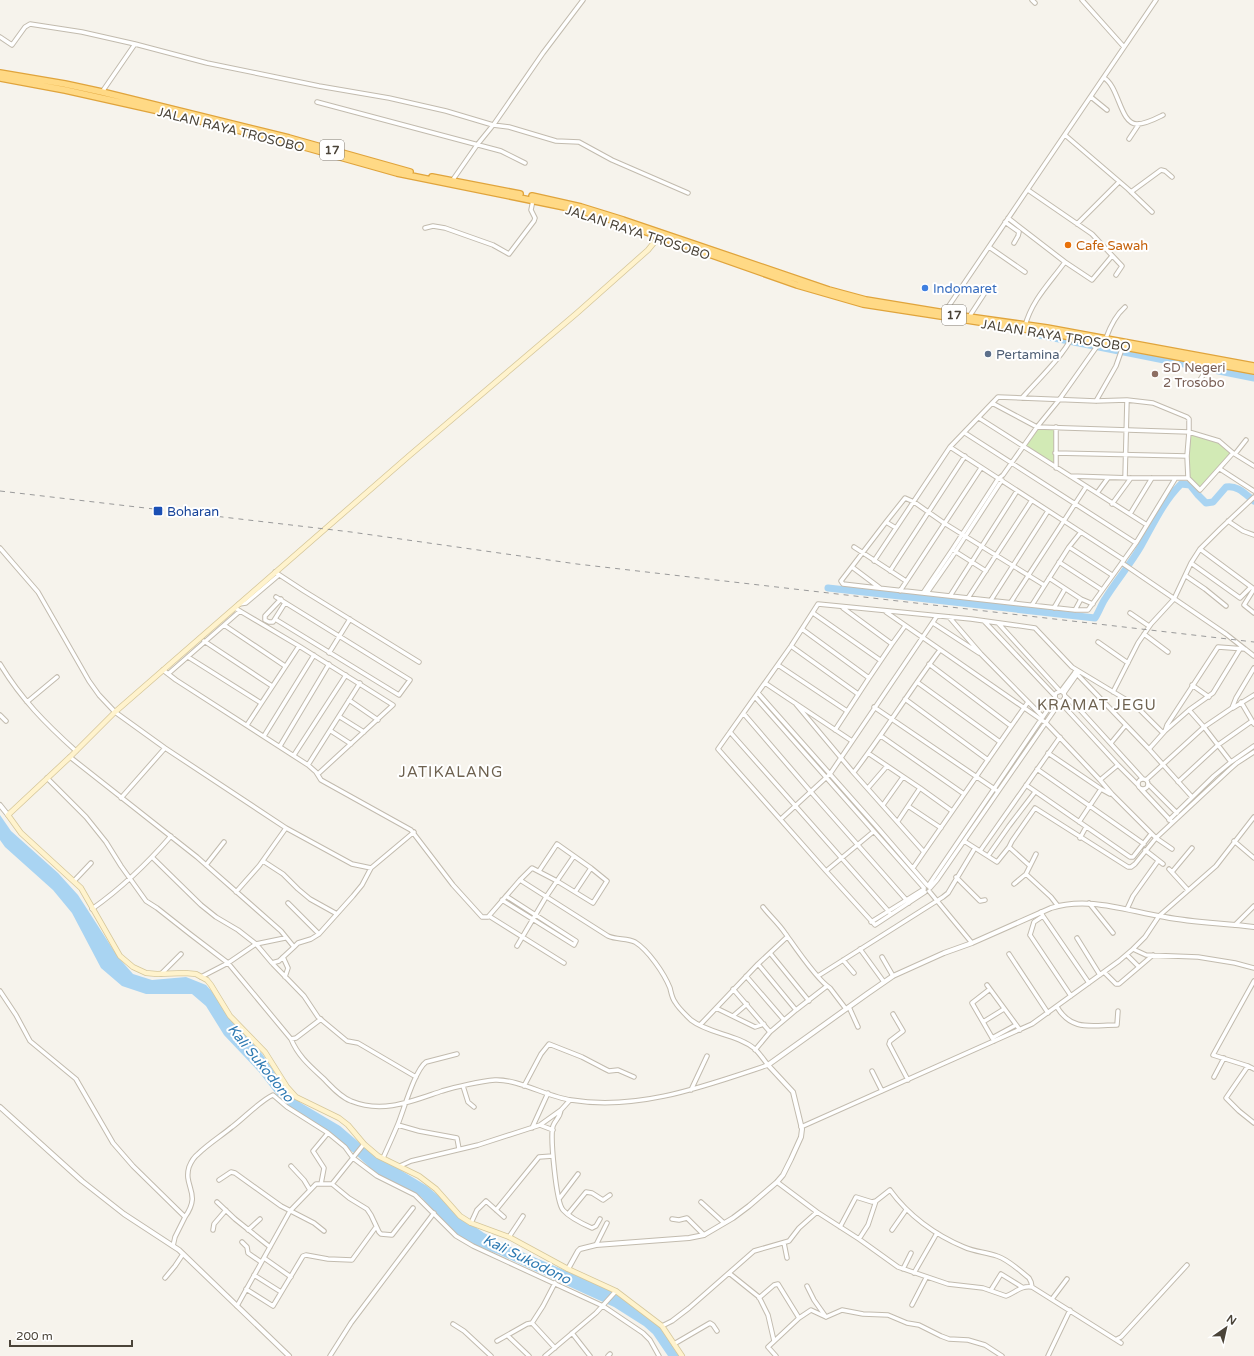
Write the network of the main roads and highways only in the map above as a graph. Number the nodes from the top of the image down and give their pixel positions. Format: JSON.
{"nodes":[{"id":1,"x":0,"y":73,"type":"edge"},
{"id":2,"x":0,"y":78,"type":"edge"},
{"id":3,"x":449,"y":182,"type":"junction"},
{"id":4,"x":660,"y":237,"type":"junction"},
{"id":5,"x":1024,"y":327,"type":"junction"},
{"id":6,"x":1210,"y":364,"type":"junction"},
{"id":7,"x":1254,"y":366,"type":"edge"},
{"id":8,"x":1254,"y":371,"type":"edge"},
{"id":9,"x":682,"y":1356,"type":"edge"}],
"edges":[{"from":1,"to":3,"type":"highway","name":"JALAN RAYA TROSOBO","number":"17"},
{"from":2,"to":3,"type":"highway","name":"JALAN RAYA TROSOBO","number":"17"},
{"from":3,"to":4,"type":"highway","name":"JALAN RAYA TROSOBO","number":"17"},
{"from":3,"to":4,"type":"highway","name":"JALAN RAYA TROSOBO","number":"17"},
{"from":4,"to":5,"type":"highway","name":"JALAN RAYA TROSOBO","number":"17"},
{"from":4,"to":5,"type":"highway","name":"JALAN RAYA TROSOBO","number":"17"},
{"from":4,"to":9,"type":"main road"},
{"from":5,"to":6,"type":"highway","name":"JALAN RAYA TROSOBO","number":"17"},
{"from":5,"to":6,"type":"highway","name":"JALAN RAYA TROSOBO","number":"17"},
{"from":6,"to":7,"type":"highway","name":"JALAN RAYA TROSOBO","number":"17"},
{"from":6,"to":8,"type":"highway","name":"JALAN RAYA TROSOBO","number":"17"}]}
